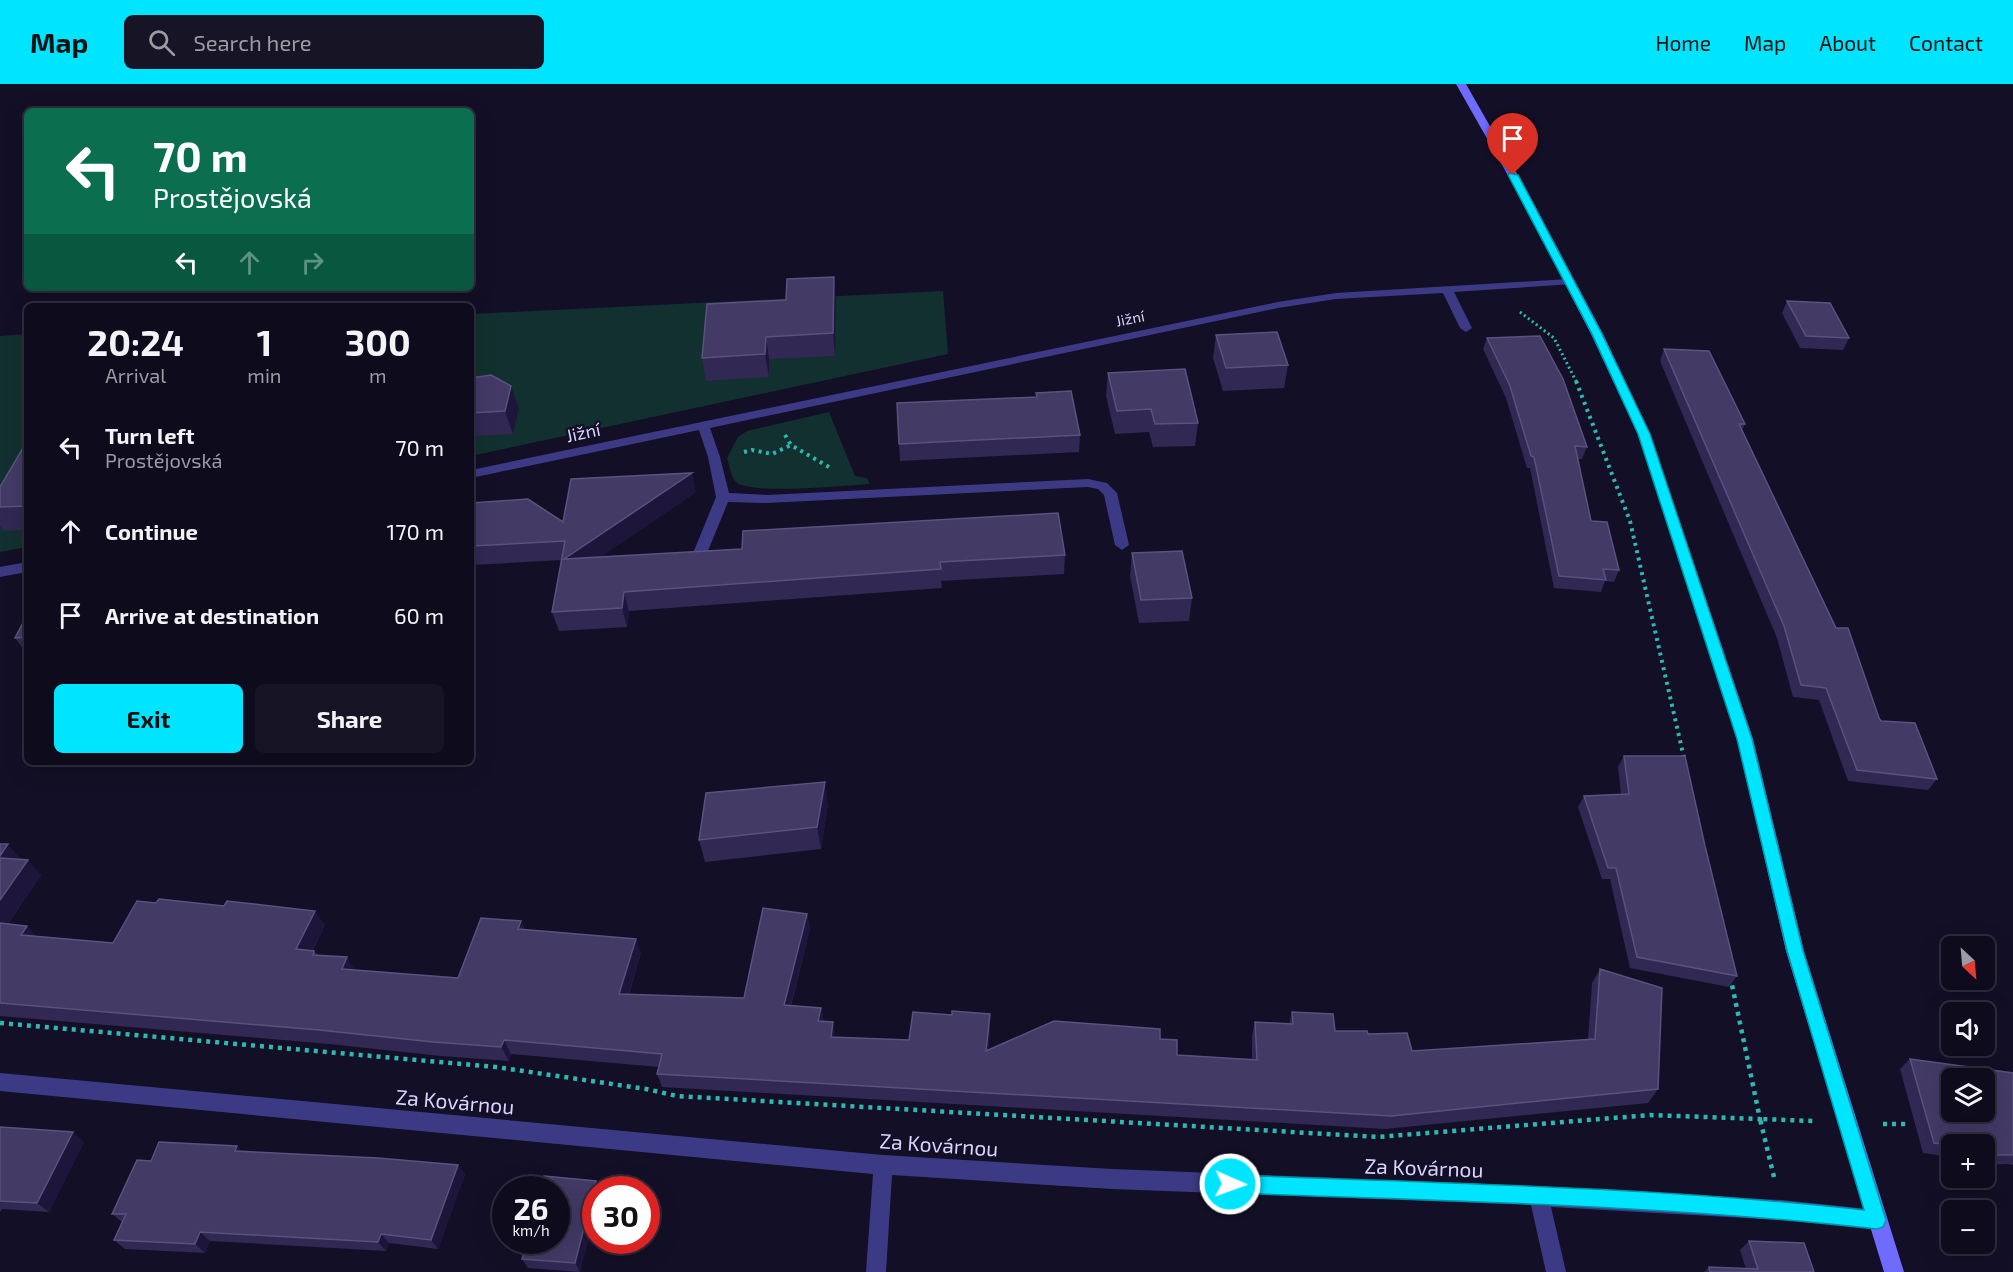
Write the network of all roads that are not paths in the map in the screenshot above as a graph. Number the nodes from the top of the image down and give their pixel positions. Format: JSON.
{"nodes":[{"id":1,"x":1461,"y":84,"type":"edge"},
{"id":2,"x":1569,"y":282,"type":"junction"},
{"id":3,"x":1447,"y":290,"type":"junction"},
{"id":4,"x":1466,"y":328,"type":"dead end"},
{"id":5,"x":703,"y":425,"type":"junction"},
{"id":6,"x":474,"y":473,"type":"edge"},
{"id":7,"x":723,"y":497,"type":"junction"},
{"id":8,"x":1122,"y":545,"type":"dead end"},
{"id":9,"x":698,"y":558,"type":"edge"},
{"id":10,"x":24,"y":568,"type":"edge"},
{"id":11,"x":0,"y":572,"type":"edge"},
{"id":12,"x":0,"y":1082,"type":"edge"},
{"id":13,"x":883,"y":1165,"type":"junction"},
{"id":14,"x":1539,"y":1196,"type":"junction"},
{"id":15,"x":1877,"y":1220,"type":"junction"},
{"id":16,"x":876,"y":1272,"type":"edge"},
{"id":17,"x":1556,"y":1272,"type":"edge"},
{"id":18,"x":1894,"y":1272,"type":"edge"}],
"edges":[{"from":1,"to":2,"type":"main road"},
{"from":2,"to":3,"type":"street","name":"Jižní"},
{"from":2,"to":15,"type":"main road"},
{"from":3,"to":4,"type":"street"},
{"from":3,"to":5,"type":"street","name":"Jižní"},
{"from":5,"to":6,"type":"street","name":"Jižní"},
{"from":5,"to":7,"type":"street"},
{"from":7,"to":8,"type":"street"},
{"from":7,"to":9,"type":"street"},
{"from":10,"to":11,"type":"street"},
{"from":12,"to":13,"type":"street","name":"Za Kovárnou"},
{"from":13,"to":14,"type":"street","name":"Za Kovárnou"},
{"from":13,"to":16,"type":"street"},
{"from":14,"to":15,"type":"street","name":"Za Kovárnou"},
{"from":14,"to":17,"type":"street"},
{"from":15,"to":18,"type":"main road"}]}
